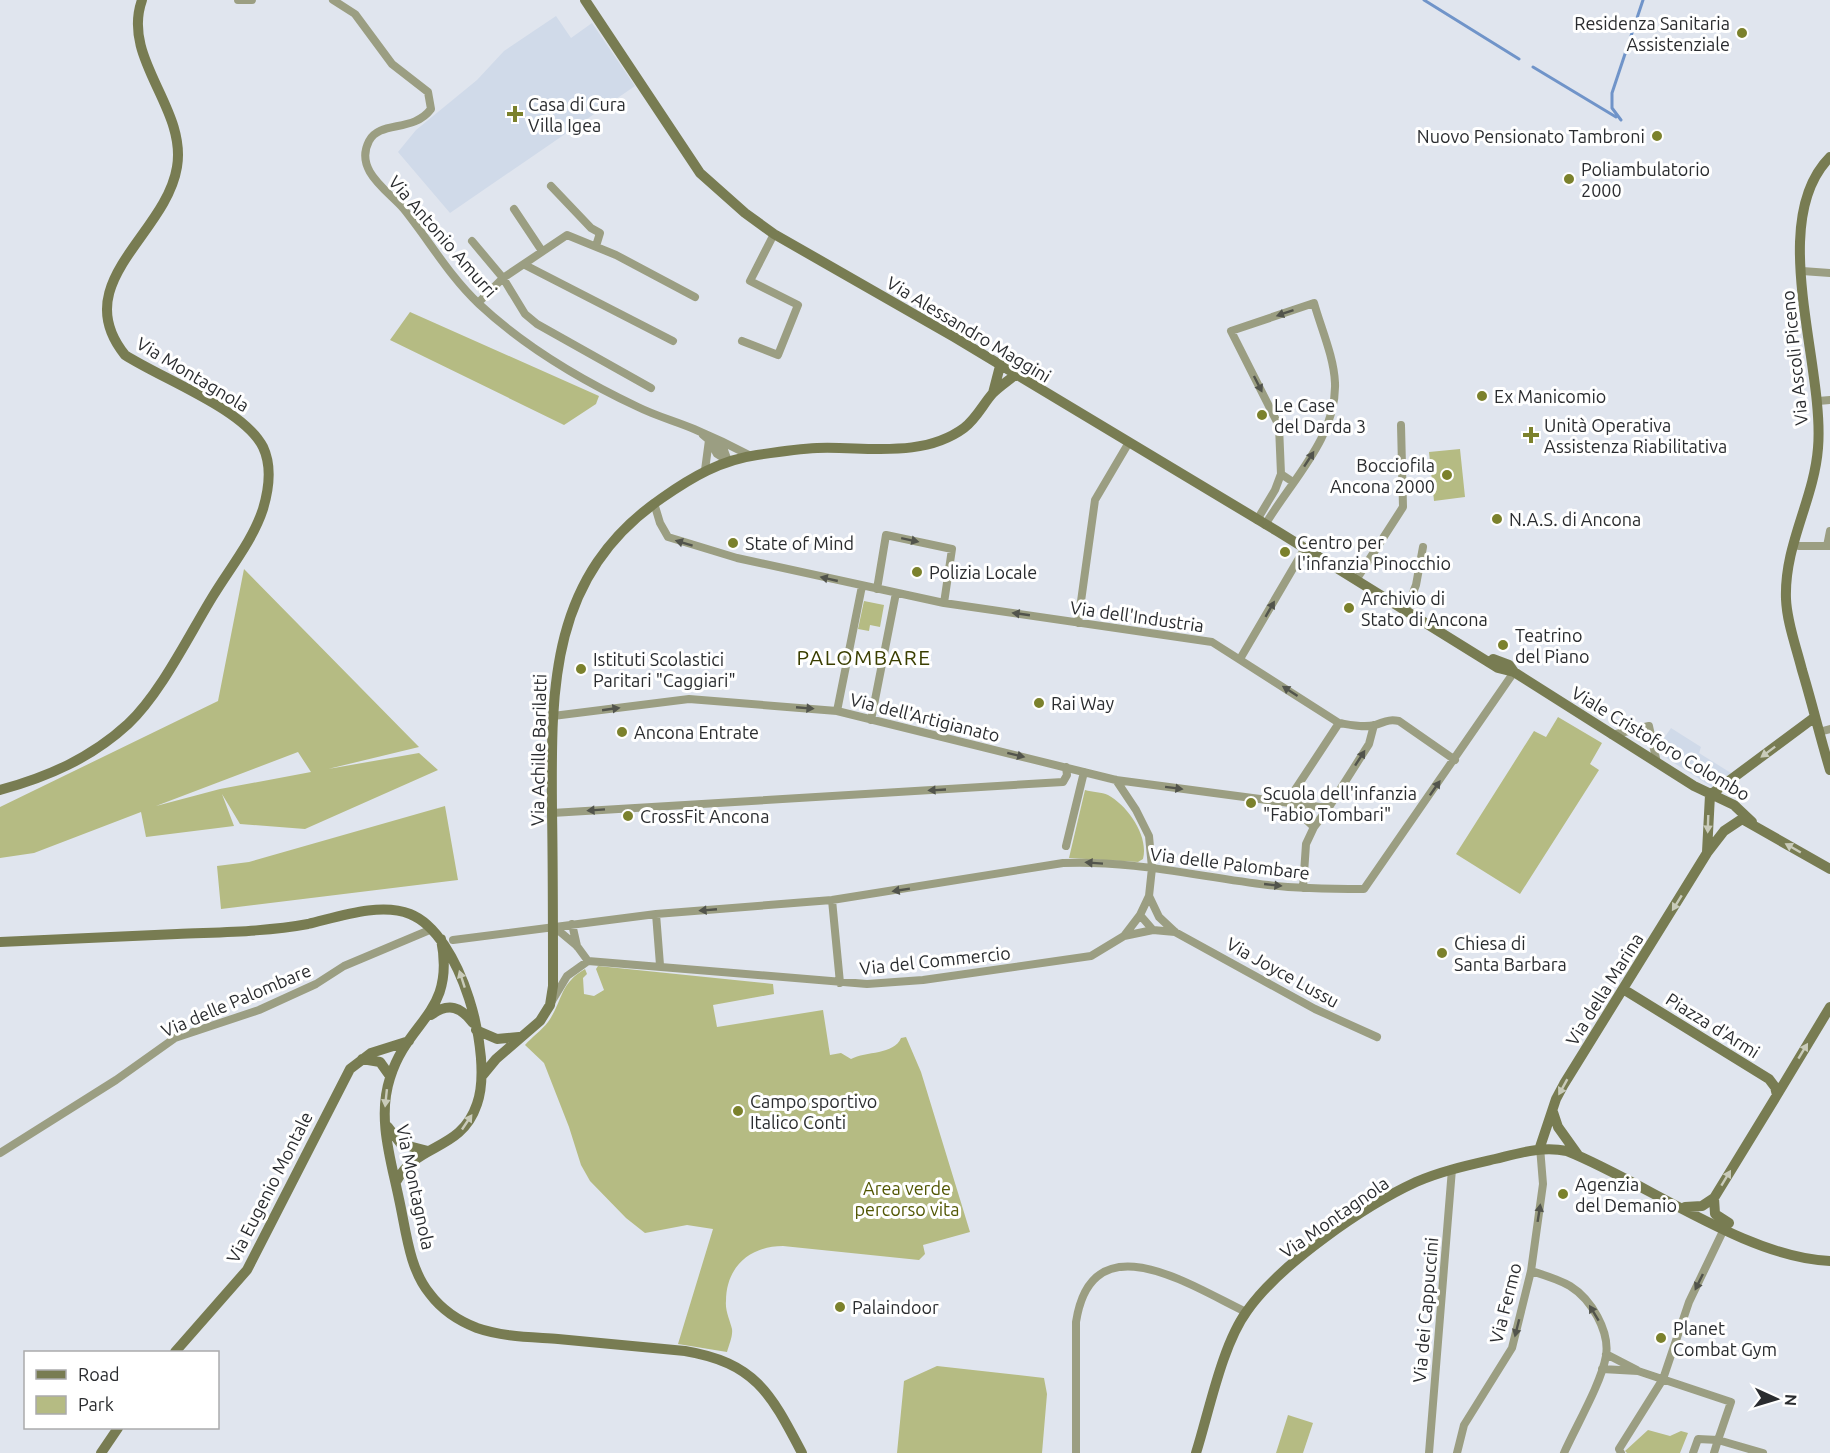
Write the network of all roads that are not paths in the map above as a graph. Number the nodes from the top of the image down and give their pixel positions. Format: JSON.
{"nodes":[{"id":1,"x":142,"y":0,"type":"edge"},
{"id":2,"x":333,"y":0,"type":"edge"},
{"id":3,"x":585,"y":0,"type":"edge"},
{"id":4,"x":1830,"y":157,"type":"edge"},
{"id":5,"x":551,"y":186,"type":"dead end"},
{"id":6,"x":514,"y":209,"type":"dead end"},
{"id":7,"x":591,"y":228,"type":"junction"},
{"id":8,"x":774,"y":234,"type":"junction"},
{"id":9,"x":585,"y":240,"type":"junction"},
{"id":10,"x":472,"y":241,"type":"dead end"},
{"id":11,"x":596,"y":246,"type":"junction"},
{"id":12,"x":542,"y":251,"type":"junction"},
{"id":13,"x":525,"y":265,"type":"junction"},
{"id":14,"x":1802,"y":272,"type":"junction"},
{"id":15,"x":1830,"y":273,"type":"edge"},
{"id":16,"x":503,"y":278,"type":"junction"},
{"id":17,"x":695,"y":297,"type":"dead end"},
{"id":18,"x":478,"y":303,"type":"junction"},
{"id":19,"x":673,"y":341,"type":"dead end"},
{"id":20,"x":742,"y":341,"type":"dead end"},
{"id":21,"x":1000,"y":366,"type":"junction"},
{"id":22,"x":1015,"y":375,"type":"junction"},
{"id":23,"x":651,"y":388,"type":"dead end"},
{"id":24,"x":993,"y":393,"type":"junction"},
{"id":25,"x":1830,"y":400,"type":"edge"},
{"id":26,"x":1818,"y":401,"type":"junction"},
{"id":27,"x":1401,"y":425,"type":"dead end"},
{"id":28,"x":710,"y":438,"type":"junction"},
{"id":29,"x":1128,"y":444,"type":"junction"},
{"id":30,"x":751,"y":456,"type":"junction"},
{"id":31,"x":728,"y":461,"type":"junction"},
{"id":32,"x":705,"y":470,"type":"junction"},
{"id":33,"x":1281,"y":474,"type":"junction"},
{"id":34,"x":1293,"y":482,"type":"junction"},
{"id":35,"x":654,"y":503,"type":"junction"},
{"id":36,"x":1261,"y":523,"type":"junction"},
{"id":37,"x":1830,"y":531,"type":"edge"},
{"id":38,"x":1799,"y":546,"type":"dead end"},
{"id":39,"x":1828,"y":546,"type":"edge"},
{"id":40,"x":1305,"y":548,"type":"junction"},
{"id":41,"x":1423,"y":548,"type":"dead end"},
{"id":42,"x":1356,"y":580,"type":"junction"},
{"id":43,"x":862,"y":586,"type":"junction"},
{"id":44,"x":877,"y":589,"type":"junction"},
{"id":45,"x":896,"y":593,"type":"junction"},
{"id":46,"x":944,"y":603,"type":"junction"},
{"id":47,"x":1406,"y":611,"type":"junction"},
{"id":48,"x":1078,"y":623,"type":"junction"},
{"id":49,"x":1240,"y":659,"type":"junction"},
{"id":50,"x":1514,"y":672,"type":"junction"},
{"id":51,"x":837,"y":711,"type":"junction"},
{"id":52,"x":553,"y":716,"type":"junction"},
{"id":53,"x":1815,"y":717,"type":"junction"},
{"id":54,"x":871,"y":720,"type":"junction"},
{"id":55,"x":1339,"y":723,"type":"junction"},
{"id":56,"x":1374,"y":725,"type":"junction"},
{"id":57,"x":1825,"y":730,"type":"edge"},
{"id":58,"x":1612,"y":735,"type":"junction"},
{"id":59,"x":1455,"y":760,"type":"junction"},
{"id":60,"x":1657,"y":763,"type":"junction"},
{"id":61,"x":1066,"y":767,"type":"junction"},
{"id":62,"x":1830,"y":771,"type":"edge"},
{"id":63,"x":1084,"y":772,"type":"junction"},
{"id":64,"x":1116,"y":780,"type":"junction"},
{"id":65,"x":0,"y":790,"type":"edge"},
{"id":66,"x":1710,"y":795,"type":"junction"},
{"id":67,"x":1287,"y":802,"type":"junction"},
{"id":68,"x":1329,"y":807,"type":"junction"},
{"id":69,"x":552,"y":813,"type":"junction"},
{"id":70,"x":1742,"y":819,"type":"joint"},
{"id":71,"x":1314,"y":827,"type":"junction"},
{"id":72,"x":1756,"y":827,"type":"junction"},
{"id":73,"x":1066,"y":846,"type":"dead end"},
{"id":74,"x":1707,"y":853,"type":"junction"},
{"id":75,"x":1152,"y":868,"type":"junction"},
{"id":76,"x":1830,"y":869,"type":"edge"},
{"id":77,"x":1303,"y":888,"type":"junction"},
{"id":78,"x":1149,"y":896,"type":"junction"},
{"id":79,"x":832,"y":900,"type":"junction"},
{"id":80,"x":656,"y":914,"type":"junction"},
{"id":81,"x":1140,"y":915,"type":"junction"},
{"id":82,"x":1159,"y":917,"type":"junction"},
{"id":83,"x":572,"y":924,"type":"junction"},
{"id":84,"x":553,"y":926,"type":"junction"},
{"id":85,"x":432,"y":929,"type":"junction"},
{"id":86,"x":1152,"y":930,"type":"junction"},
{"id":87,"x":1175,"y":932,"type":"junction"},
{"id":88,"x":1124,"y":936,"type":"junction"},
{"id":89,"x":441,"y":939,"type":"junction"},
{"id":90,"x":453,"y":940,"type":"dead end"},
{"id":91,"x":0,"y":942,"type":"edge"},
{"id":92,"x":577,"y":946,"type":"junction"},
{"id":93,"x":588,"y":961,"type":"junction"},
{"id":94,"x":660,"y":966,"type":"junction"},
{"id":95,"x":840,"y":983,"type":"junction"},
{"id":96,"x":1623,"y":989,"type":"junction"},
{"id":97,"x":550,"y":1005,"type":"junction"},
{"id":98,"x":1830,"y":1007,"type":"edge"},
{"id":99,"x":429,"y":1017,"type":"junction"},
{"id":100,"x":475,"y":1027,"type":"junction"},
{"id":101,"x":519,"y":1037,"type":"junction"},
{"id":102,"x":1377,"y":1037,"type":"dead end"},
{"id":103,"x":409,"y":1041,"type":"junction"},
{"id":104,"x":362,"y":1059,"type":"junction"},
{"id":105,"x":390,"y":1076,"type":"junction"},
{"id":106,"x":482,"y":1076,"type":"junction"},
{"id":107,"x":1777,"y":1095,"type":"junction"},
{"id":108,"x":1553,"y":1112,"type":"junction"},
{"id":109,"x":385,"y":1120,"type":"junction"},
{"id":110,"x":1540,"y":1148,"type":"junction"},
{"id":111,"x":428,"y":1151,"type":"junction"},
{"id":112,"x":0,"y":1153,"type":"edge"},
{"id":113,"x":1579,"y":1156,"type":"junction"},
{"id":114,"x":1452,"y":1169,"type":"junction"},
{"id":115,"x":396,"y":1182,"type":"junction"},
{"id":116,"x":1714,"y":1198,"type":"junction"},
{"id":117,"x":1682,"y":1207,"type":"junction"},
{"id":118,"x":1725,"y":1229,"type":"junction"},
{"id":119,"x":1760,"y":1244,"type":"junction"},
{"id":120,"x":1830,"y":1261,"type":"edge"},
{"id":121,"x":1531,"y":1271,"type":"junction"},
{"id":122,"x":1246,"y":1312,"type":"junction"},
{"id":123,"x":177,"y":1351,"type":"edge"},
{"id":124,"x":1606,"y":1354,"type":"junction"},
{"id":125,"x":1602,"y":1369,"type":"junction"},
{"id":126,"x":1638,"y":1371,"type":"junction"},
{"id":127,"x":1663,"y":1379,"type":"junction"},
{"id":128,"x":117,"y":1429,"type":"edge"},
{"id":129,"x":1459,"y":1439,"type":"junction"},
{"id":130,"x":1718,"y":1440,"type":"junction"},
{"id":131,"x":101,"y":1453,"type":"edge"},
{"id":132,"x":802,"y":1453,"type":"edge"},
{"id":133,"x":1076,"y":1453,"type":"edge"},
{"id":134,"x":1196,"y":1453,"type":"edge"},
{"id":135,"x":1429,"y":1453,"type":"edge"},
{"id":136,"x":1457,"y":1453,"type":"edge"},
{"id":137,"x":1465,"y":1453,"type":"edge"},
{"id":138,"x":1564,"y":1453,"type":"edge"},
{"id":139,"x":1621,"y":1453,"type":"edge"},
{"id":140,"x":1693,"y":1453,"type":"edge"},
{"id":141,"x":1714,"y":1453,"type":"edge"},
{"id":142,"x":1763,"y":1453,"type":"edge"}],
"edges":[{"from":1,"to":65,"type":"main road","name":"Via Montagnola"},
{"from":2,"to":18,"type":"street","name":"Via Antonio Amurri"},
{"from":3,"to":8,"type":"main road","name":"Via Alessandro Maggini"},
{"from":4,"to":14,"type":"main road","name":"Via Ascoli Piceno"},
{"from":5,"to":7,"type":"street"},
{"from":6,"to":12,"type":"street"},
{"from":7,"to":9,"type":"street"},
{"from":7,"to":11,"type":"street"},
{"from":8,"to":20,"type":"street"},
{"from":8,"to":21,"type":"main road","name":"Via Alessandro Maggini"},
{"from":9,"to":11,"type":"street"},
{"from":9,"to":12,"type":"street"},
{"from":10,"to":16,"type":"street"},
{"from":11,"to":17,"type":"street"},
{"from":12,"to":13,"type":"street"},
{"from":13,"to":16,"type":"street"},
{"from":13,"to":19,"type":"street"},
{"from":14,"to":15,"type":"street"},
{"from":14,"to":26,"type":"main road","name":"Via Ascoli Piceno"},
{"from":16,"to":18,"type":"street"},
{"from":16,"to":23,"type":"street"},
{"from":18,"to":28,"type":"street","name":"Via Antonio Amurri"},
{"from":21,"to":22,"type":"main road","name":"Via Alessandro Maggini"},
{"from":21,"to":24,"type":"main road","name":"Via Achille Barilatti"},
{"from":22,"to":24,"type":"main road","name":"Via Achille Barilatti"},
{"from":22,"to":29,"type":"main road","name":"Via Alessandro Maggini"},
{"from":24,"to":30,"type":"main road","name":"Via Achille Barilatti"},
{"from":25,"to":26,"type":"street"},
{"from":26,"to":53,"type":"main road","name":"Via Ascoli Piceno"},
{"from":27,"to":42,"type":"street"},
{"from":28,"to":30,"type":"street","name":"Via Antonio Amurri"},
{"from":28,"to":31,"type":"street","name":"Via Antonio Amurri"},
{"from":28,"to":32,"type":"street"},
{"from":29,"to":36,"type":"main road","name":"Via Alessandro Maggini"},
{"from":29,"to":48,"type":"street"},
{"from":30,"to":31,"type":"main road","name":"Via Achille Barilatti"},
{"from":31,"to":32,"type":"main road","name":"Via Achille Barilatti"},
{"from":32,"to":35,"type":"main road","name":"Via Achille Barilatti"},
{"from":33,"to":34,"type":"street"},
{"from":34,"to":33,"type":"street","one_way":true},
{"from":33,"to":36,"type":"street"},
{"from":34,"to":36,"type":"street"},
{"from":43,"to":35,"type":"street","name":"Via dell'Industria","one_way":true},
{"from":35,"to":52,"type":"main road","name":"Via Achille Barilatti"},
{"from":36,"to":40,"type":"main road","name":"Via Alessandro Maggini"},
{"from":37,"to":39,"type":"street"},
{"from":38,"to":39,"type":"street"},
{"from":40,"to":42,"type":"main road","name":"Via Alessandro Maggini"},
{"from":49,"to":40,"type":"street","one_way":true},
{"from":41,"to":47,"type":"street"},
{"from":42,"to":47,"type":"main road","name":"Via Alessandro Maggini"},
{"from":43,"to":44,"type":"street","name":"Via dell'Industria"},
{"from":43,"to":51,"type":"street"},
{"from":44,"to":45,"type":"street","name":"Via dell'Industria"},
{"from":44,"to":46,"type":"street","one_way":true},
{"from":45,"to":46,"type":"street","name":"Via dell'Industria"},
{"from":45,"to":54,"type":"street"},
{"from":48,"to":46,"type":"street","name":"Via dell'Industria","one_way":true},
{"from":47,"to":50,"type":"main road","name":"Via Alessandro Maggini"},
{"from":48,"to":49,"type":"street","name":"Via dell'Industria"},
{"from":55,"to":49,"type":"street","name":"Via dell'Industria","one_way":true},
{"from":50,"to":58,"type":"main road","name":"Viale Cristoforo Colombo"},
{"from":50,"to":59,"type":"street","name":"Via delle Palombare"},
{"from":52,"to":51,"type":"street","name":"Via dell'Artigianato","one_way":true},
{"from":51,"to":54,"type":"street","name":"Via dell'Artigianato"},
{"from":52,"to":69,"type":"main road","name":"Via Achille Barilatti"},
{"from":53,"to":57,"type":"main road","name":"Via Ascoli Piceno"},
{"from":53,"to":66,"type":"main road","one_way":true},
{"from":54,"to":61,"type":"street","name":"Via dell'Artigianato","one_way":true},
{"from":55,"to":56,"type":"street"},
{"from":55,"to":67,"type":"street"},
{"from":56,"to":59,"type":"street"},
{"from":68,"to":56,"type":"street","one_way":true},
{"from":57,"to":62,"type":"main road","name":"Via Ascoli Piceno"},
{"from":58,"to":60,"type":"main road","name":"Viale Cristoforo Colombo"},
{"from":58,"to":60,"type":"street"},
{"from":77,"to":59,"type":"street","name":"Via delle Palombare","one_way":true},
{"from":60,"to":66,"type":"main road","name":"Viale Cristoforo Colombo"},
{"from":61,"to":63,"type":"street","name":"Via dell'Artigianato"},
{"from":61,"to":69,"type":"street","one_way":true},
{"from":63,"to":64,"type":"street","name":"Via dell'Artigianato"},
{"from":63,"to":73,"type":"street"},
{"from":64,"to":67,"type":"street","name":"Via dell'Artigianato","one_way":true},
{"from":64,"to":75,"type":"street","name":"Via del Commercio"},
{"from":66,"to":72,"type":"main road","name":"Viale Cristoforo Colombo"},
{"from":66,"to":74,"type":"main road","name":"Via della Marina","one_way":true},
{"from":67,"to":68,"type":"street","name":"Via dell'Artigianato"},
{"from":67,"to":71,"type":"street"},
{"from":68,"to":71,"type":"street"},
{"from":69,"to":84,"type":"main road","name":"Via Achille Barilatti"},
{"from":70,"to":72,"type":"main road","name":"Viale Cristoforo Colombo"},
{"from":70,"to":74,"type":"main road","name":"Via della Marina"},
{"from":71,"to":77,"type":"street"},
{"from":76,"to":72,"type":"main road","name":"Viale Cristoforo Colombo","one_way":true},
{"from":74,"to":96,"type":"main road","name":"Via della Marina","one_way":true},
{"from":75,"to":77,"type":"street","name":"Via delle Palombare","one_way":true},
{"from":75,"to":78,"type":"street","name":"Via del Commercio"},
{"from":75,"to":79,"type":"street","name":"Via delle Palombare","one_way":true},
{"from":78,"to":81,"type":"street","name":"Via del Commercio"},
{"from":78,"to":82,"type":"street","name":"Via Joyce Lussu"},
{"from":79,"to":80,"type":"street","name":"Via delle Palombare","one_way":true},
{"from":79,"to":95,"type":"street"},
{"from":80,"to":83,"type":"street","name":"Via delle Palombare"},
{"from":80,"to":94,"type":"street"},
{"from":81,"to":82,"type":"street"},
{"from":81,"to":86,"type":"street"},
{"from":81,"to":88,"type":"street","name":"Via del Commercio"},
{"from":82,"to":87,"type":"street","name":"Via Joyce Lussu"},
{"from":83,"to":84,"type":"street","name":"Via delle Palombare"},
{"from":83,"to":92,"type":"street"},
{"from":84,"to":90,"type":"street","name":"Via delle Palombare"},
{"from":84,"to":92,"type":"street"},
{"from":84,"to":97,"type":"main road","name":"Via Achille Barilatti"},
{"from":85,"to":89,"type":"main road"},
{"from":85,"to":91,"type":"main road"},
{"from":85,"to":112,"type":"street","name":"Via delle Palombare"},
{"from":86,"to":87,"type":"street","name":"Via Joyce Lussu"},
{"from":86,"to":88,"type":"street","name":"Via Joyce Lussu"},
{"from":87,"to":102,"type":"street","name":"Via Joyce Lussu"},
{"from":88,"to":95,"type":"street","name":"Via del Commercio"},
{"from":89,"to":99,"type":"main road","name":"Via Montagnola"},
{"from":100,"to":89,"type":"main road","one_way":true},
{"from":92,"to":93,"type":"street"},
{"from":93,"to":94,"type":"street","name":"Via del Commercio"},
{"from":93,"to":97,"type":"street"},
{"from":94,"to":95,"type":"street","name":"Via del Commercio"},
{"from":96,"to":107,"type":"main road","name":"Piazza d'Armi"},
{"from":96,"to":108,"type":"main road","name":"Via della Marina","one_way":true},
{"from":97,"to":101,"type":"main road"},
{"from":107,"to":98,"type":"main road","one_way":true},
{"from":99,"to":100,"type":"main road"},
{"from":99,"to":103,"type":"main road","name":"Via Montagnola"},
{"from":100,"to":101,"type":"main road"},
{"from":100,"to":106,"type":"main road"},
{"from":101,"to":106,"type":"main road"},
{"from":103,"to":104,"type":"main road","name":"Via Eugenio Montale"},
{"from":103,"to":105,"type":"main road","name":"Via Montagnola"},
{"from":104,"to":105,"type":"main road"},
{"from":104,"to":123,"type":"main road","name":"Via Eugenio Montale"},
{"from":105,"to":109,"type":"main road","name":"Via Montagnola","one_way":true},
{"from":111,"to":106,"type":"main road","one_way":true},
{"from":116,"to":107,"type":"main road","one_way":true},
{"from":108,"to":110,"type":"main road","name":"Via della Marina"},
{"from":108,"to":113,"type":"main road"},
{"from":109,"to":111,"type":"main road"},
{"from":109,"to":115,"type":"main road","name":"Via Montagnola"},
{"from":110,"to":113,"type":"main road","name":"Via Montagnola"},
{"from":110,"to":114,"type":"main road","name":"Via Montagnola"},
{"from":121,"to":110,"type":"street","name":"Via Fermo","one_way":true},
{"from":111,"to":115,"type":"main road"},
{"from":113,"to":117,"type":"main road","name":"Via Montagnola"},
{"from":114,"to":122,"type":"main road","name":"Via Montagnola"},
{"from":114,"to":135,"type":"street","name":"Via dei Cappuccini"},
{"from":115,"to":132,"type":"main road","name":"Via Montagnola"},
{"from":116,"to":117,"type":"main road"},
{"from":116,"to":119,"type":"main road","name":"Via Montagnola"},
{"from":117,"to":118,"type":"main road","name":"Via Montagnola"},
{"from":118,"to":119,"type":"main road","name":"Via Montagnola"},
{"from":118,"to":127,"type":"street","one_way":true},
{"from":119,"to":120,"type":"main road","name":"Via Montagnola"},
{"from":124,"to":121,"type":"street","one_way":true},
{"from":121,"to":129,"type":"street","name":"Via Fermo","one_way":true},
{"from":122,"to":133,"type":"street"},
{"from":122,"to":134,"type":"main road","name":"Via Montagnola"},
{"from":124,"to":125,"type":"street"},
{"from":124,"to":126,"type":"street"},
{"from":125,"to":126,"type":"street"},
{"from":125,"to":138,"type":"street"},
{"from":126,"to":127,"type":"street"},
{"from":127,"to":130,"type":"street"},
{"from":127,"to":139,"type":"street"},
{"from":128,"to":131,"type":"main road"},
{"from":129,"to":136,"type":"street","name":"Via Fermo"},
{"from":129,"to":137,"type":"street"},
{"from":130,"to":140,"type":"street"},
{"from":130,"to":141,"type":"street"},
{"from":130,"to":142,"type":"street"}]}
